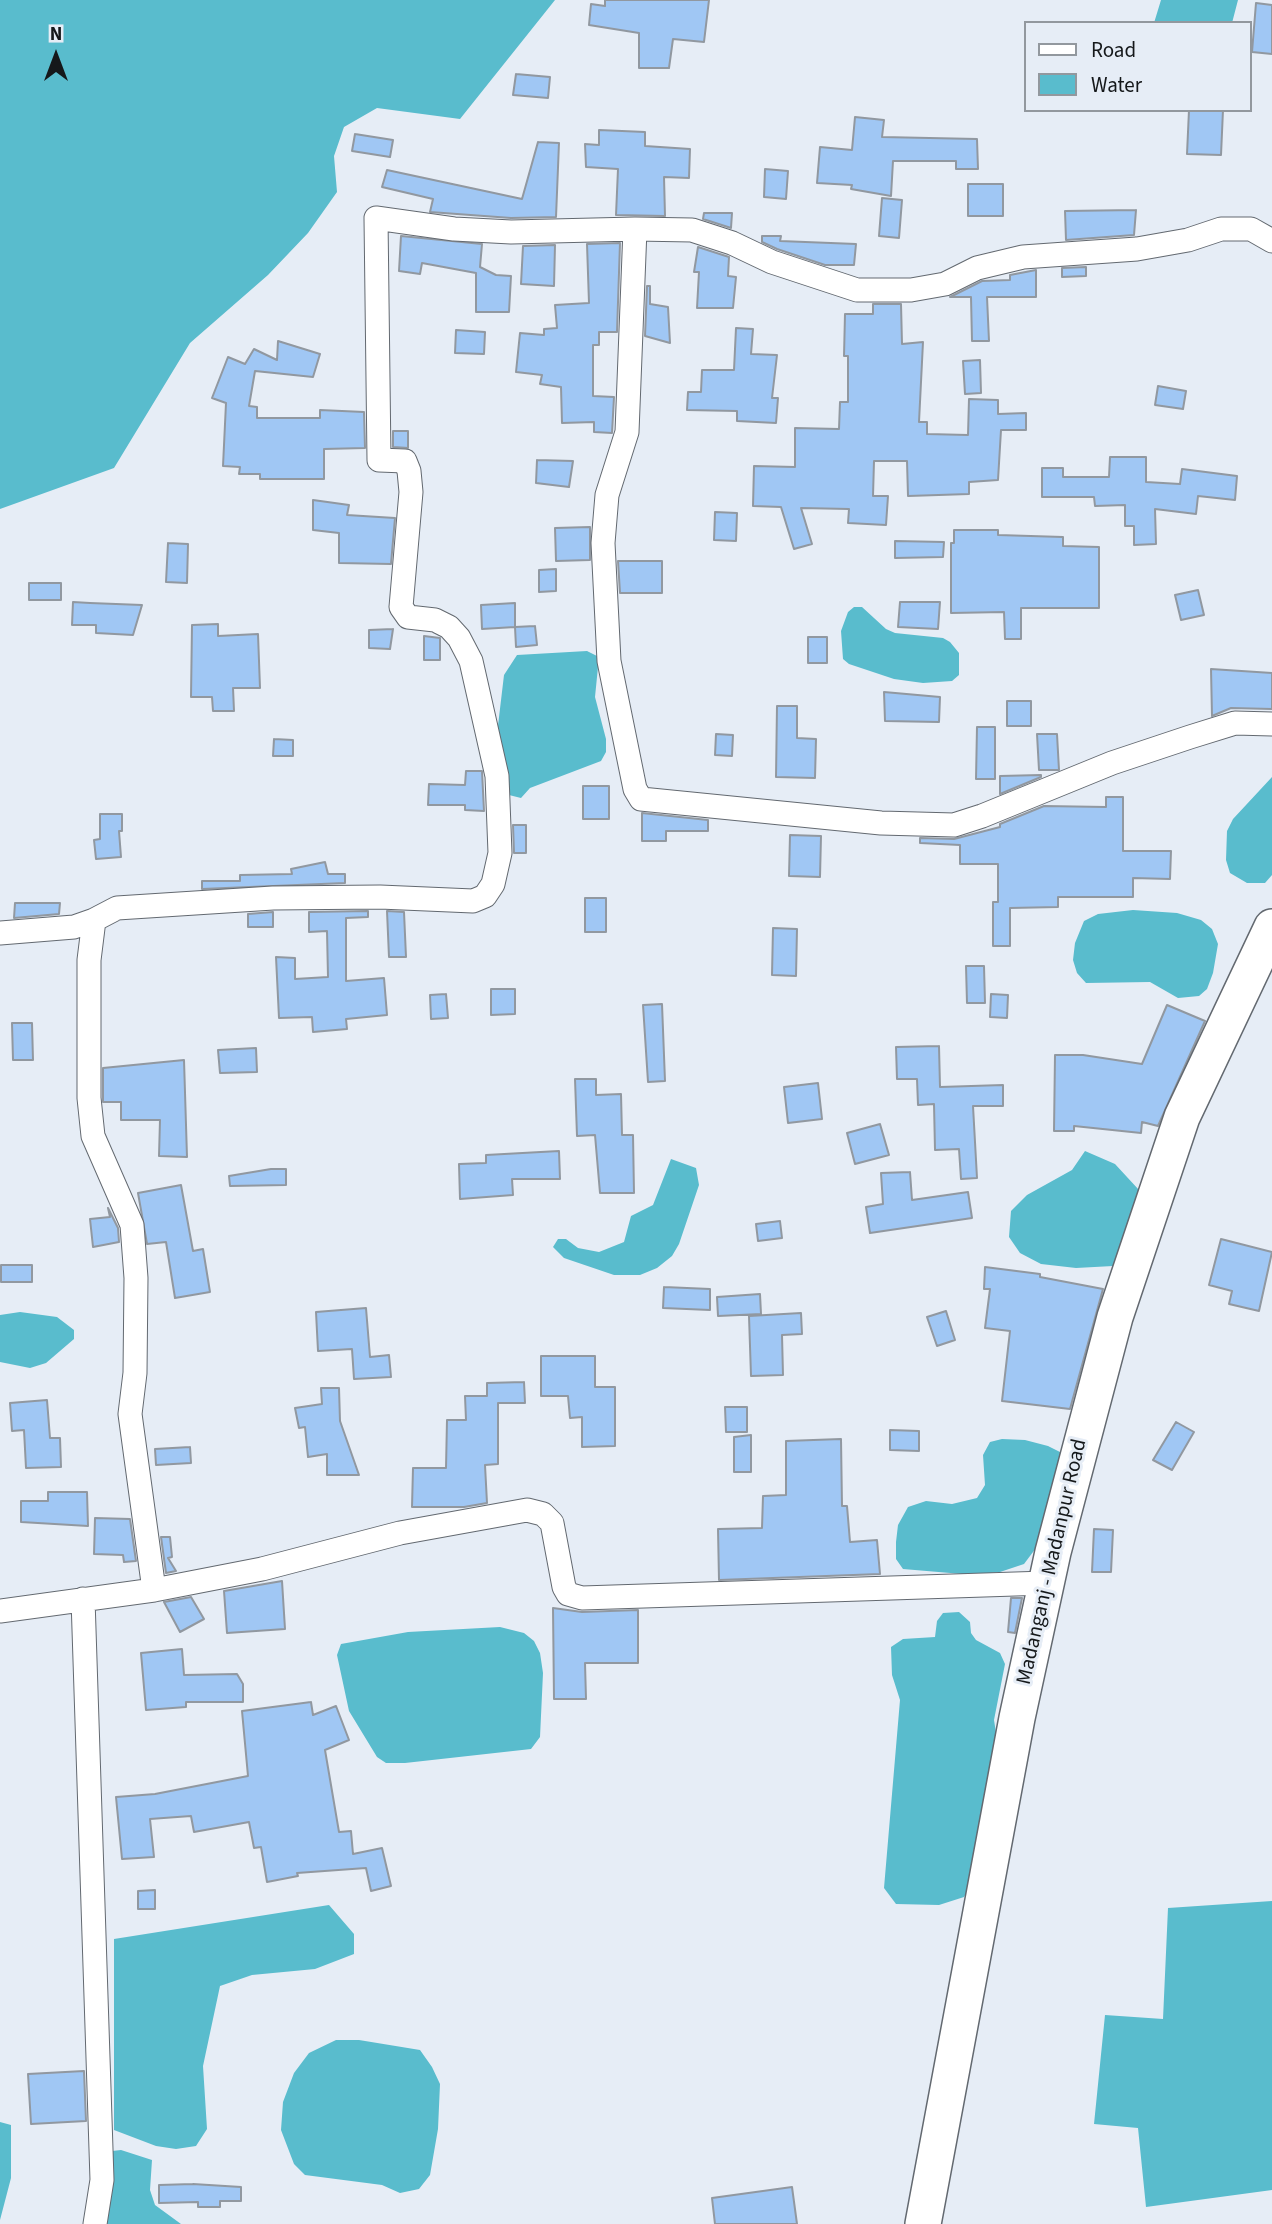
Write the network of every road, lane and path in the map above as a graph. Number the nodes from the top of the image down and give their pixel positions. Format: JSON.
{"nodes":[{"id":1,"x":635,"y":229,"type":"junction"},
{"id":2,"x":1272,"y":241,"type":"edge"},
{"id":3,"x":1272,"y":724,"type":"edge"},
{"id":4,"x":94,"y":920,"type":"junction"},
{"id":5,"x":1272,"y":927,"type":"edge"},
{"id":6,"x":0,"y":933,"type":"edge"},
{"id":7,"x":1046,"y":1583,"type":"junction"},
{"id":8,"x":153,"y":1590,"type":"junction"},
{"id":9,"x":83,"y":1599,"type":"junction"},
{"id":10,"x":0,"y":1611,"type":"edge"},
{"id":11,"x":95,"y":2224,"type":"edge"},
{"id":12,"x":923,"y":2224,"type":"edge"}],
"edges":[{"from":1,"to":2,"type":"street"},
{"from":1,"to":3,"type":"street"},
{"from":1,"to":4,"type":"street"},
{"from":4,"to":6,"type":"street"},
{"from":4,"to":8,"type":"street"},
{"from":5,"to":7,"type":"main road","name":"Madanganj - Madanpur Road"},
{"from":7,"to":8,"type":"street"},
{"from":7,"to":12,"type":"main road","name":"Madanganj - Madanpur Road"},
{"from":8,"to":9,"type":"street"},
{"from":9,"to":10,"type":"street"},
{"from":9,"to":11,"type":"street"}]}
